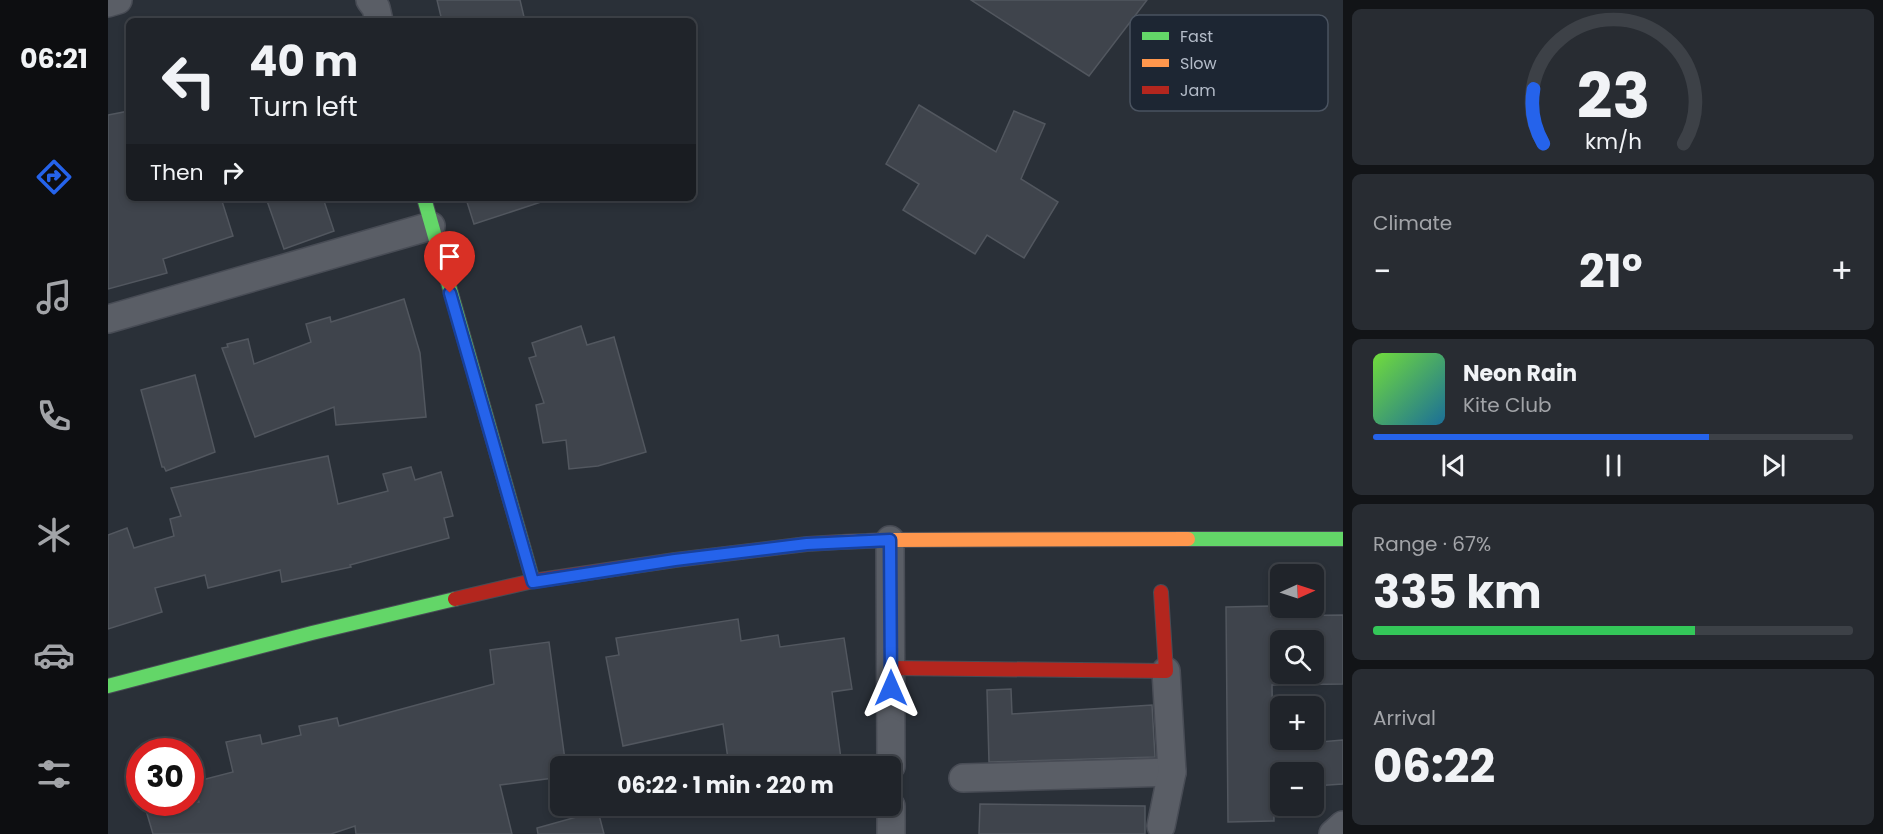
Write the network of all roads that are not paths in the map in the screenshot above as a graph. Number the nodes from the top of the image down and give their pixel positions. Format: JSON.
{"nodes":[{"id":1,"x":118,"y":0,"type":"edge"},
{"id":2,"x":370,"y":0,"type":"edge"},
{"id":3,"x":108,"y":3,"type":"edge"},
{"id":4,"x":378,"y":18,"type":"edge"},
{"id":5,"x":424,"y":201,"type":"edge"},
{"id":6,"x":431,"y":226,"type":"junction"},
{"id":7,"x":108,"y":319,"type":"edge"},
{"id":8,"x":1343,"y":539,"type":"edge"},
{"id":9,"x":890,"y":540,"type":"junction"},
{"id":10,"x":533,"y":582,"type":"junction"},
{"id":11,"x":1161,"y":592,"type":"dead end"},
{"id":12,"x":891,"y":668,"type":"junction"},
{"id":13,"x":1166,"y":671,"type":"junction"},
{"id":14,"x":108,"y":686,"type":"edge"},
{"id":15,"x":891,"y":756,"type":"edge"},
{"id":16,"x":1172,"y":772,"type":"junction"},
{"id":17,"x":963,"y":778,"type":"dead end"},
{"id":18,"x":891,"y":816,"type":"edge"},
{"id":19,"x":1343,"y":825,"type":"edge"},
{"id":20,"x":1161,"y":826,"type":"dead end"},
{"id":21,"x":891,"y":834,"type":"edge"},
{"id":22,"x":1333,"y":834,"type":"edge"}],
"edges":[{"from":1,"to":3,"type":"street"},
{"from":2,"to":4,"type":"street"},
{"from":5,"to":6,"type":"street"},
{"from":6,"to":7,"type":"street"},
{"from":6,"to":10,"type":"street"},
{"from":8,"to":9,"type":"street"},
{"from":9,"to":10,"type":"street"},
{"from":9,"to":12,"type":"street"},
{"from":10,"to":14,"type":"street"},
{"from":11,"to":13,"type":"street"},
{"from":12,"to":13,"type":"street"},
{"from":12,"to":15,"type":"street"},
{"from":13,"to":16,"type":"street"},
{"from":16,"to":17,"type":"street"},
{"from":16,"to":20,"type":"street"},
{"from":18,"to":21,"type":"street"},
{"from":19,"to":22,"type":"street"}]}
